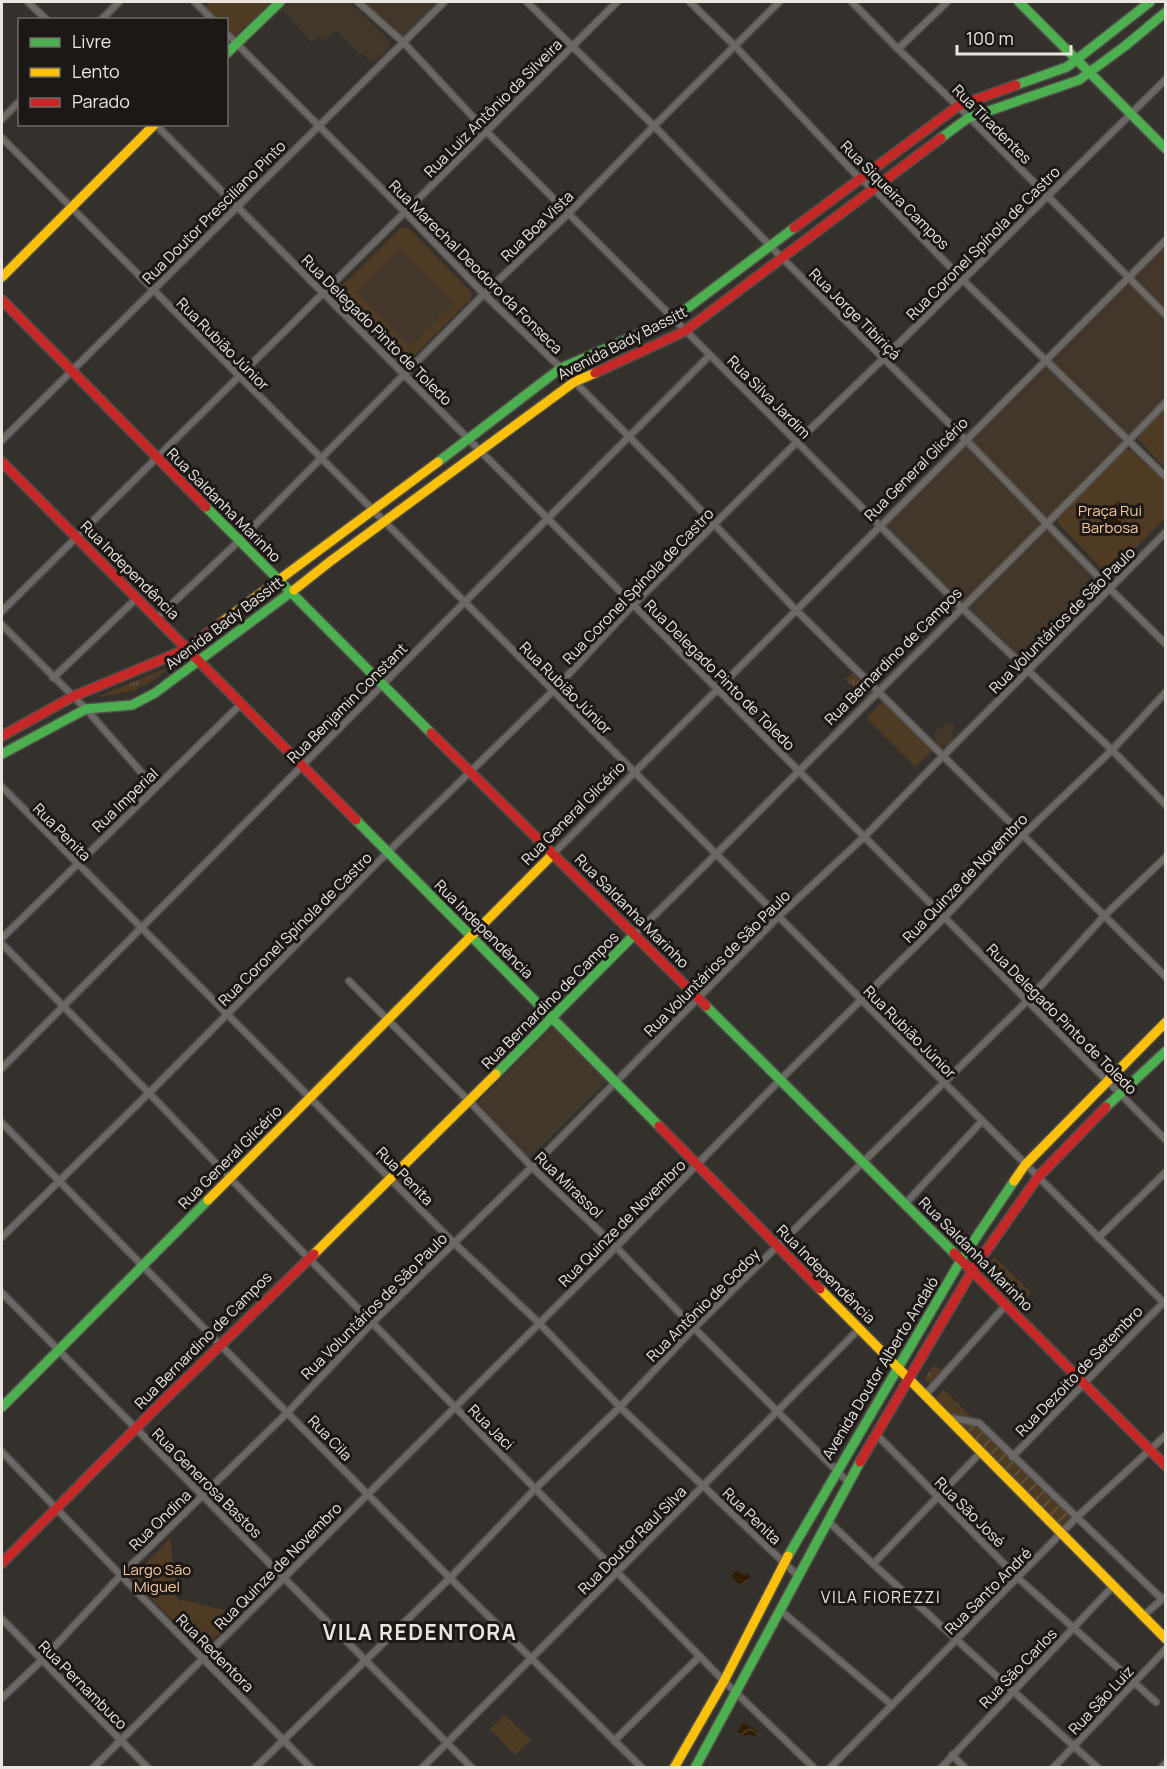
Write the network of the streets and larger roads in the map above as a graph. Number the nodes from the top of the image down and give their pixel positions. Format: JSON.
{"nodes":[{"id":1,"x":28,"y":2,"type":"edge"},
{"id":2,"x":120,"y":2,"type":"edge"},
{"id":3,"x":195,"y":2,"type":"edge"},
{"id":4,"x":280,"y":2,"type":"edge"},
{"id":5,"x":358,"y":2,"type":"edge"},
{"id":6,"x":444,"y":2,"type":"edge"},
{"id":7,"x":527,"y":2,"type":"edge"},
{"id":8,"x":617,"y":2,"type":"edge"},
{"id":9,"x":690,"y":2,"type":"edge"},
{"id":10,"x":779,"y":2,"type":"edge"},
{"id":11,"x":852,"y":2,"type":"edge"},
{"id":12,"x":947,"y":2,"type":"edge"},
{"id":13,"x":1019,"y":2,"type":"edge"},
{"id":14,"x":1150,"y":2,"type":"edge"},
{"id":15,"x":1166,"y":12,"type":"edge"},
{"id":16,"x":45,"y":18,"type":"edge"},
{"id":17,"x":103,"y":18,"type":"edge"},
{"id":18,"x":211,"y":18,"type":"edge"},
{"id":19,"x":228,"y":35,"type":"edge"},
{"id":20,"x":403,"y":42,"type":"junction"},
{"id":21,"x":237,"y":44,"type":"junction"},
{"id":22,"x":735,"y":46,"type":"junction"},
{"id":23,"x":572,"y":47,"type":"junction"},
{"id":24,"x":898,"y":49,"type":"junction"},
{"id":25,"x":228,"y":52,"type":"edge"},
{"id":26,"x":1076,"y":60,"type":"junction"},
{"id":27,"x":1089,"y":73,"type":"junction"},
{"id":28,"x":1166,"y":79,"type":"edge"},
{"id":29,"x":18,"y":103,"type":"edge"},
{"id":30,"x":958,"y":106,"type":"junction"},
{"id":31,"x":1130,"y":113,"type":"junction"},
{"id":32,"x":968,"y":118,"type":"junction"},
{"id":33,"x":2,"y":119,"type":"edge"},
{"id":34,"x":319,"y":125,"type":"junction"},
{"id":35,"x":153,"y":126,"type":"edge"},
{"id":36,"x":157,"y":126,"type":"edge"},
{"id":37,"x":654,"y":126,"type":"junction"},
{"id":38,"x":486,"y":131,"type":"junction"},
{"id":39,"x":2,"y":138,"type":"edge"},
{"id":40,"x":1166,"y":149,"type":"edge"},
{"id":41,"x":860,"y":179,"type":"junction"},
{"id":42,"x":874,"y":189,"type":"junction"},
{"id":43,"x":1047,"y":195,"type":"junction"},
{"id":44,"x":237,"y":207,"type":"junction"},
{"id":45,"x":71,"y":208,"type":"junction"},
{"id":46,"x":405,"y":212,"type":"junction"},
{"id":47,"x":569,"y":213,"type":"junction"},
{"id":48,"x":1166,"y":240,"type":"edge"},
{"id":49,"x":770,"y":246,"type":"junction"},
{"id":50,"x":782,"y":258,"type":"junction"},
{"id":51,"x":2,"y":277,"type":"edge"},
{"id":52,"x":1128,"y":277,"type":"junction"},
{"id":53,"x":963,"y":280,"type":"junction"},
{"id":54,"x":153,"y":290,"type":"junction"},
{"id":55,"x":323,"y":293,"type":"junction"},
{"id":56,"x":484,"y":294,"type":"junction"},
{"id":57,"x":2,"y":300,"type":"edge"},
{"id":58,"x":1166,"y":315,"type":"edge"},
{"id":59,"x":673,"y":319,"type":"junction"},
{"id":60,"x":685,"y":331,"type":"junction"},
{"id":61,"x":710,"y":355,"type":"junction"},
{"id":62,"x":883,"y":359,"type":"junction"},
{"id":63,"x":1045,"y":360,"type":"junction"},
{"id":64,"x":561,"y":368,"type":"junction"},
{"id":65,"x":71,"y":371,"type":"junction"},
{"id":66,"x":405,"y":374,"type":"junction"},
{"id":67,"x":238,"y":376,"type":"junction"},
{"id":68,"x":574,"y":382,"type":"junction"},
{"id":69,"x":1166,"y":402,"type":"edge"},
{"id":70,"x":468,"y":438,"type":"junction"},
{"id":71,"x":629,"y":438,"type":"junction"},
{"id":72,"x":2,"y":440,"type":"edge"},
{"id":73,"x":966,"y":440,"type":"junction"},
{"id":74,"x":1128,"y":440,"type":"junction"},
{"id":75,"x":797,"y":442,"type":"junction"},
{"id":76,"x":480,"y":451,"type":"junction"},
{"id":77,"x":157,"y":458,"type":"junction"},
{"id":78,"x":320,"y":458,"type":"junction"},
{"id":79,"x":2,"y":462,"type":"edge"},
{"id":80,"x":1166,"y":477,"type":"edge"},
{"id":81,"x":373,"y":512,"type":"junction"},
{"id":82,"x":548,"y":519,"type":"junction"},
{"id":83,"x":384,"y":522,"type":"junction"},
{"id":84,"x":1047,"y":524,"type":"junction"},
{"id":85,"x":714,"y":525,"type":"junction"},
{"id":86,"x":880,"y":526,"type":"junction"},
{"id":87,"x":1166,"y":532,"type":"edge"},
{"id":88,"x":76,"y":537,"type":"junction"},
{"id":89,"x":239,"y":541,"type":"junction"},
{"id":90,"x":277,"y":580,"type":"junction"},
{"id":91,"x":1110,"y":589,"type":"junction"},
{"id":92,"x":290,"y":593,"type":"junction"},
{"id":93,"x":137,"y":598,"type":"junction"},
{"id":94,"x":464,"y":603,"type":"junction"},
{"id":95,"x":633,"y":605,"type":"junction"},
{"id":96,"x":962,"y":609,"type":"junction"},
{"id":97,"x":796,"y":610,"type":"junction"},
{"id":98,"x":2,"y":611,"type":"edge"},
{"id":99,"x":157,"y":618,"type":"junction"},
{"id":100,"x":2,"y":625,"type":"edge"},
{"id":101,"x":1166,"y":644,"type":"edge"},
{"id":102,"x":186,"y":649,"type":"junction"},
{"id":103,"x":198,"y":661,"type":"junction"},
{"id":104,"x":1028,"y":672,"type":"junction"},
{"id":105,"x":53,"y":678,"type":"junction"},
{"id":106,"x":382,"y":685,"type":"junction"},
{"id":107,"x":717,"y":689,"type":"junction"},
{"id":108,"x":553,"y":691,"type":"junction"},
{"id":109,"x":879,"y":692,"type":"junction"},
{"id":110,"x":1166,"y":692,"type":"edge"},
{"id":111,"x":72,"y":697,"type":"junction"},
{"id":112,"x":240,"y":705,"type":"junction"},
{"id":113,"x":86,"y":709,"type":"junction"},
{"id":114,"x":2,"y":736,"type":"edge"},
{"id":115,"x":1112,"y":750,"type":"junction"},
{"id":116,"x":2,"y":754,"type":"edge"},
{"id":117,"x":943,"y":756,"type":"junction"},
{"id":118,"x":302,"y":766,"type":"junction"},
{"id":119,"x":470,"y":772,"type":"junction"},
{"id":120,"x":799,"y":772,"type":"junction"},
{"id":121,"x":634,"y":773,"type":"junction"},
{"id":122,"x":2,"y":787,"type":"edge"},
{"id":123,"x":155,"y":788,"type":"junction"},
{"id":124,"x":1166,"y":805,"type":"edge"},
{"id":125,"x":1023,"y":835,"type":"junction"},
{"id":126,"x":864,"y":837,"type":"junction"},
{"id":127,"x":388,"y":852,"type":"junction"},
{"id":128,"x":553,"y":854,"type":"junction"},
{"id":129,"x":717,"y":856,"type":"junction"},
{"id":130,"x":1166,"y":856,"type":"edge"},
{"id":131,"x":77,"y":864,"type":"junction"},
{"id":132,"x":1105,"y":915,"type":"junction"},
{"id":133,"x":778,"y":918,"type":"junction"},
{"id":134,"x":944,"y":918,"type":"junction"},
{"id":135,"x":142,"y":928,"type":"junction"},
{"id":136,"x":634,"y":935,"type":"junction"},
{"id":137,"x":471,"y":936,"type":"junction"},
{"id":138,"x":2,"y":938,"type":"edge"},
{"id":139,"x":2,"y":944,"type":"edge"},
{"id":140,"x":1166,"y":977,"type":"edge"},
{"id":141,"x":349,"y":981,"type":"dead end"},
{"id":142,"x":697,"y":998,"type":"junction"},
{"id":143,"x":861,"y":1000,"type":"junction"},
{"id":144,"x":1027,"y":1000,"type":"junction"},
{"id":145,"x":63,"y":1007,"type":"junction"},
{"id":146,"x":227,"y":1013,"type":"junction"},
{"id":147,"x":552,"y":1019,"type":"junction"},
{"id":148,"x":388,"y":1020,"type":"junction"},
{"id":149,"x":1166,"y":1022,"type":"edge"},
{"id":150,"x":1166,"y":1051,"type":"edge"},
{"id":151,"x":2,"y":1068,"type":"edge"},
{"id":152,"x":780,"y":1080,"type":"junction"},
{"id":153,"x":1107,"y":1081,"type":"junction"},
{"id":154,"x":615,"y":1082,"type":"junction"},
{"id":155,"x":943,"y":1082,"type":"junction"},
{"id":156,"x":149,"y":1093,"type":"junction"},
{"id":157,"x":1119,"y":1093,"type":"junction"},
{"id":158,"x":310,"y":1097,"type":"junction"},
{"id":159,"x":470,"y":1102,"type":"junction"},
{"id":160,"x":982,"y":1121,"type":"junction"},
{"id":161,"x":2,"y":1123,"type":"edge"},
{"id":162,"x":1166,"y":1140,"type":"edge"},
{"id":163,"x":862,"y":1162,"type":"junction"},
{"id":164,"x":696,"y":1165,"type":"junction"},
{"id":165,"x":1025,"y":1165,"type":"junction"},
{"id":166,"x":532,"y":1167,"type":"junction"},
{"id":167,"x":1166,"y":1172,"type":"edge"},
{"id":168,"x":1038,"y":1177,"type":"junction"},
{"id":169,"x":230,"y":1178,"type":"junction"},
{"id":170,"x":392,"y":1179,"type":"junction"},
{"id":171,"x":59,"y":1180,"type":"junction"},
{"id":172,"x":905,"y":1204,"type":"junction"},
{"id":173,"x":2,"y":1237,"type":"edge"},
{"id":174,"x":1098,"y":1238,"type":"junction"},
{"id":175,"x":453,"y":1242,"type":"junction"},
{"id":176,"x":777,"y":1246,"type":"junction"},
{"id":177,"x":616,"y":1247,"type":"junction"},
{"id":178,"x":308,"y":1258,"type":"junction"},
{"id":179,"x":961,"y":1260,"type":"junction"},
{"id":180,"x":143,"y":1265,"type":"junction"},
{"id":181,"x":972,"y":1271,"type":"junction"},
{"id":182,"x":2,"y":1293,"type":"edge"},
{"id":183,"x":1164,"y":1304,"type":"edge"},
{"id":184,"x":1006,"y":1305,"type":"junction"},
{"id":185,"x":372,"y":1323,"type":"junction"},
{"id":186,"x":539,"y":1323,"type":"junction"},
{"id":187,"x":694,"y":1328,"type":"junction"},
{"id":188,"x":859,"y":1329,"type":"junction"},
{"id":189,"x":220,"y":1344,"type":"junction"},
{"id":190,"x":58,"y":1350,"type":"junction"},
{"id":191,"x":898,"y":1368,"type":"junction"},
{"id":192,"x":908,"y":1379,"type":"junction"},
{"id":193,"x":1084,"y":1384,"type":"junction"},
{"id":194,"x":923,"y":1394,"type":"junction"},
{"id":195,"x":2,"y":1407,"type":"edge"},
{"id":196,"x":620,"y":1407,"type":"junction"},
{"id":197,"x":455,"y":1408,"type":"junction"},
{"id":198,"x":777,"y":1411,"type":"junction"},
{"id":199,"x":288,"y":1412,"type":"junction"},
{"id":200,"x":946,"y":1417,"type":"junction"},
{"id":201,"x":136,"y":1428,"type":"junction"},
{"id":202,"x":876,"y":1434,"type":"junction"},
{"id":203,"x":1166,"y":1435,"type":"edge"},
{"id":204,"x":1149,"y":1450,"type":"junction"},
{"id":205,"x":2,"y":1452,"type":"edge"},
{"id":206,"x":981,"y":1452,"type":"junction"},
{"id":207,"x":1012,"y":1457,"type":"junction"},
{"id":208,"x":1166,"y":1466,"type":"edge"},
{"id":209,"x":837,"y":1471,"type":"junction"},
{"id":210,"x":848,"y":1482,"type":"junction"},
{"id":211,"x":703,"y":1486,"type":"junction"},
{"id":212,"x":535,"y":1489,"type":"junction"},
{"id":213,"x":367,"y":1494,"type":"junction"},
{"id":214,"x":202,"y":1495,"type":"junction"},
{"id":215,"x":938,"y":1497,"type":"junction"},
{"id":216,"x":56,"y":1508,"type":"junction"},
{"id":217,"x":1077,"y":1517,"type":"junction"},
{"id":218,"x":828,"y":1521,"type":"junction"},
{"id":219,"x":1062,"y":1534,"type":"junction"},
{"id":220,"x":2,"y":1563,"type":"edge"},
{"id":221,"x":784,"y":1563,"type":"junction"},
{"id":222,"x":873,"y":1564,"type":"junction"},
{"id":223,"x":617,"y":1572,"type":"junction"},
{"id":224,"x":121,"y":1575,"type":"junction"},
{"id":225,"x":798,"y":1576,"type":"junction"},
{"id":226,"x":284,"y":1578,"type":"junction"},
{"id":227,"x":450,"y":1578,"type":"junction"},
{"id":228,"x":1018,"y":1578,"type":"junction"},
{"id":229,"x":1113,"y":1586,"type":"junction"},
{"id":230,"x":1164,"y":1598,"type":"edge"},
{"id":231,"x":780,"y":1610,"type":"junction"},
{"id":232,"x":1143,"y":1617,"type":"junction"},
{"id":233,"x":2,"y":1619,"type":"edge"},
{"id":234,"x":1073,"y":1627,"type":"junction"},
{"id":235,"x":1166,"y":1639,"type":"edge"},
{"id":236,"x":956,"y":1640,"type":"junction"},
{"id":237,"x":1166,"y":1649,"type":"edge"},
{"id":238,"x":700,"y":1656,"type":"junction"},
{"id":239,"x":203,"y":1658,"type":"junction"},
{"id":240,"x":532,"y":1658,"type":"junction"},
{"id":241,"x":42,"y":1660,"type":"junction"},
{"id":242,"x":366,"y":1660,"type":"junction"},
{"id":243,"x":724,"y":1681,"type":"junction"},
{"id":244,"x":1133,"y":1682,"type":"junction"},
{"id":245,"x":1012,"y":1691,"type":"junction"},
{"id":246,"x":737,"y":1692,"type":"junction"},
{"id":247,"x":2,"y":1698,"type":"edge"},
{"id":248,"x":1156,"y":1702,"type":"dead end"},
{"id":249,"x":892,"y":1705,"type":"junction"},
{"id":250,"x":120,"y":1739,"type":"junction"},
{"id":251,"x":284,"y":1739,"type":"junction"},
{"id":252,"x":614,"y":1741,"type":"junction"},
{"id":253,"x":447,"y":1742,"type":"junction"},
{"id":254,"x":1075,"y":1746,"type":"junction"},
{"id":255,"x":952,"y":1755,"type":"junction"},
{"id":256,"x":1166,"y":1763,"type":"edge"},
{"id":257,"x":93,"y":1767,"type":"edge"},
{"id":258,"x":148,"y":1767,"type":"edge"},
{"id":259,"x":255,"y":1767,"type":"edge"},
{"id":260,"x":311,"y":1767,"type":"edge"},
{"id":261,"x":422,"y":1767,"type":"edge"},
{"id":262,"x":472,"y":1767,"type":"edge"},
{"id":263,"x":642,"y":1767,"type":"edge"},
{"id":264,"x":674,"y":1767,"type":"edge"},
{"id":265,"x":695,"y":1767,"type":"edge"},
{"id":266,"x":814,"y":1767,"type":"edge"},
{"id":267,"x":830,"y":1767,"type":"edge"},
{"id":268,"x":941,"y":1767,"type":"edge"},
{"id":269,"x":965,"y":1767,"type":"edge"},
{"id":270,"x":1053,"y":1767,"type":"edge"},
{"id":271,"x":1098,"y":1767,"type":"edge"},
{"id":272,"x":1161,"y":1767,"type":"edge"}],
"edges":[{"from":1,"to":16,"type":"street"},
{"from":2,"to":17,"type":"street"},
{"from":3,"to":18,"type":"street"},
{"from":4,"to":21,"type":"street"},
{"from":5,"to":20,"type":"street","name":"Rua Silva Jardim"},
{"from":6,"to":20,"type":"street","name":"Rua Doutor Presciliano Pinto"},
{"from":7,"to":23,"type":"street","name":"Rua Jorge Tibiriçá"},
{"from":8,"to":23,"type":"street","name":"Rua Luiz Antônio da Silveira"},
{"from":9,"to":22,"type":"street","name":"Rua Siqueira Campos"},
{"from":10,"to":22,"type":"street","name":"Rua Boa Vista"},
{"from":11,"to":24,"type":"street","name":"Rua Tiradentes"},
{"from":12,"to":24,"type":"street"},
{"from":13,"to":26,"type":"street"},
{"from":14,"to":26,"type":"street","name":"Avenida Bady Bassitt"},
{"from":15,"to":27,"type":"street","name":"Avenida Bady Bassitt"},
{"from":19,"to":21,"type":"street","name":"Rua Marechal Deodoro da Fonseca"},
{"from":20,"to":34,"type":"street","name":"Rua Doutor Presciliano Pinto"},
{"from":20,"to":38,"type":"street","name":"Rua Silva Jardim"},
{"from":21,"to":25,"type":"street"},
{"from":21,"to":34,"type":"street","name":"Rua Marechal Deodoro da Fonseca"},
{"from":22,"to":37,"type":"street","name":"Rua Boa Vista"},
{"from":22,"to":41,"type":"street","name":"Rua Siqueira Campos"},
{"from":23,"to":37,"type":"street","name":"Rua Jorge Tibiriçá"},
{"from":23,"to":38,"type":"street","name":"Rua Luiz Antônio da Silveira"},
{"from":24,"to":30,"type":"street","name":"Rua Tiradentes"},
{"from":26,"to":27,"type":"street"},
{"from":26,"to":30,"type":"street","name":"Avenida Bady Bassitt"},
{"from":27,"to":31,"type":"street"},
{"from":27,"to":32,"type":"street","name":"Avenida Bady Bassitt"},
{"from":28,"to":31,"type":"street","name":"Rua Coronel Spínola de Castro"},
{"from":29,"to":33,"type":"street"},
{"from":30,"to":32,"type":"street","name":"Rua Tiradentes"},
{"from":30,"to":41,"type":"street","name":"Avenida Bady Bassitt"},
{"from":31,"to":40,"type":"street"},
{"from":31,"to":43,"type":"street","name":"Rua Coronel Spínola de Castro"},
{"from":32,"to":42,"type":"street","name":"Avenida Bady Bassitt"},
{"from":32,"to":43,"type":"street","name":"Rua Tiradentes"},
{"from":34,"to":44,"type":"street","name":"Rua Doutor Presciliano Pinto"},
{"from":34,"to":46,"type":"street","name":"Rua Marechal Deodoro da Fonseca"},
{"from":35,"to":45,"type":"street"},
{"from":36,"to":44,"type":"street","name":"Rua Delegado Pinto de Toledo"},
{"from":37,"to":47,"type":"street","name":"Rua Boa Vista"},
{"from":37,"to":49,"type":"street","name":"Rua Jorge Tibiriçá"},
{"from":38,"to":46,"type":"street","name":"Rua Luiz Antônio da Silveira"},
{"from":38,"to":47,"type":"street","name":"Rua Silva Jardim"},
{"from":39,"to":45,"type":"street","name":"Rua Rubião Júnior"},
{"from":41,"to":42,"type":"street","name":"Rua Siqueira Campos"},
{"from":41,"to":49,"type":"street","name":"Avenida Bady Bassitt"},
{"from":42,"to":50,"type":"street","name":"Avenida Bady Bassitt"},
{"from":42,"to":53,"type":"street","name":"Rua Siqueira Campos"},
{"from":43,"to":52,"type":"street","name":"Rua Tiradentes"},
{"from":43,"to":53,"type":"street","name":"Rua Coronel Spínola de Castro"},
{"from":44,"to":54,"type":"street","name":"Rua Doutor Presciliano Pinto"},
{"from":44,"to":55,"type":"street","name":"Rua Delegado Pinto de Toledo"},
{"from":45,"to":51,"type":"street"},
{"from":45,"to":54,"type":"street","name":"Rua Rubião Júnior"},
{"from":46,"to":55,"type":"street","name":"Rua Luiz Antônio da Silveira"},
{"from":46,"to":56,"type":"street","name":"Rua Marechal Deodoro da Fonseca"},
{"from":47,"to":56,"type":"street","name":"Rua Boa Vista"},
{"from":47,"to":59,"type":"street","name":"Rua Silva Jardim"},
{"from":48,"to":52,"type":"street","name":"Rua General Glicério"},
{"from":49,"to":50,"type":"street","name":"Rua Jorge Tibiriçá"},
{"from":49,"to":59,"type":"street","name":"Avenida Bady Bassitt"},
{"from":50,"to":60,"type":"street","name":"Avenida Bady Bassitt"},
{"from":50,"to":62,"type":"street","name":"Rua Jorge Tibiriçá"},
{"from":52,"to":58,"type":"street","name":"Rua Tiradentes"},
{"from":52,"to":63,"type":"street","name":"Rua General Glicério"},
{"from":53,"to":62,"type":"street","name":"Rua Coronel Spínola de Castro"},
{"from":53,"to":63,"type":"street","name":"Rua Siqueira Campos"},
{"from":54,"to":65,"type":"street","name":"Rua Doutor Presciliano Pinto"},
{"from":54,"to":67,"type":"street","name":"Rua Rubião Júnior"},
{"from":55,"to":66,"type":"street","name":"Rua Delegado Pinto de Toledo"},
{"from":55,"to":67,"type":"street","name":"Rua Luiz Antônio da Silveira"},
{"from":56,"to":64,"type":"street","name":"Rua Marechal Deodoro da Fonseca"},
{"from":56,"to":66,"type":"street","name":"Rua Boa Vista"},
{"from":57,"to":65,"type":"street","name":"Rua Saldanha Marinho"},
{"from":59,"to":60,"type":"street","name":"Rua Silva Jardim"},
{"from":59,"to":64,"type":"street","name":"Avenida Bady Bassitt"},
{"from":60,"to":61,"type":"street","name":"Rua Silva Jardim"},
{"from":60,"to":68,"type":"street","name":"Avenida Bady Bassitt"},
{"from":61,"to":71,"type":"street","name":"Rua Benjamin Constant"},
{"from":61,"to":75,"type":"street","name":"Rua Silva Jardim"},
{"from":62,"to":73,"type":"street","name":"Rua Jorge Tibiriçá"},
{"from":62,"to":75,"type":"street","name":"Rua Coronel Spínola de Castro"},
{"from":63,"to":73,"type":"street","name":"Rua General Glicério"},
{"from":63,"to":74,"type":"street","name":"Rua Siqueira Campos"},
{"from":64,"to":68,"type":"street","name":"Rua Marechal Deodoro da Fonseca"},
{"from":64,"to":70,"type":"street","name":"Avenida Bady Bassitt"},
{"from":65,"to":72,"type":"street","name":"Rua Doutor Presciliano Pinto"},
{"from":65,"to":77,"type":"street","name":"Rua Saldanha Marinho"},
{"from":66,"to":70,"type":"street","name":"Rua Delegado Pinto de Toledo"},
{"from":66,"to":78,"type":"street","name":"Rua Boa Vista"},
{"from":67,"to":77,"type":"street","name":"Rua Luiz Antônio da Silveira"},
{"from":67,"to":78,"type":"street","name":"Rua Rubião Júnior"},
{"from":68,"to":71,"type":"street","name":"Rua Marechal Deodoro da Fonseca"},
{"from":68,"to":76,"type":"street","name":"Avenida Bady Bassitt"},
{"from":69,"to":74,"type":"street","name":"Rua Bernardino de Campos"},
{"from":70,"to":76,"type":"street","name":"Rua Delegado Pinto de Toledo"},
{"from":70,"to":81,"type":"street","name":"Avenida Bady Bassitt"},
{"from":71,"to":82,"type":"street","name":"Rua Benjamin Constant"},
{"from":71,"to":85,"type":"street","name":"Rua Marechal Deodoro da Fonseca"},
{"from":73,"to":84,"type":"street","name":"Rua Jorge Tibiriçá"},
{"from":73,"to":86,"type":"street","name":"Rua General Glicério"},
{"from":74,"to":80,"type":"street","name":"Rua Siqueira Campos"},
{"from":74,"to":84,"type":"street","name":"Rua Bernardino de Campos"},
{"from":75,"to":85,"type":"street","name":"Rua Coronel Spínola de Castro"},
{"from":75,"to":86,"type":"street","name":"Rua Silva Jardim"},
{"from":76,"to":82,"type":"street","name":"Rua Delegado Pinto de Toledo"},
{"from":76,"to":83,"type":"street","name":"Avenida Bady Bassitt"},
{"from":77,"to":88,"type":"street","name":"Rua Luiz Antônio da Silveira"},
{"from":77,"to":89,"type":"street","name":"Rua Saldanha Marinho"},
{"from":78,"to":81,"type":"street","name":"Rua Rubião Júnior"},
{"from":78,"to":89,"type":"street","name":"Rua Boa Vista"},
{"from":79,"to":88,"type":"street","name":"Rua Independência"},
{"from":81,"to":83,"type":"street","name":"Rua Rubião Júnior"},
{"from":81,"to":90,"type":"street","name":"Avenida Bady Bassitt"},
{"from":82,"to":94,"type":"street","name":"Rua Benjamin Constant"},
{"from":82,"to":95,"type":"street","name":"Rua Delegado Pinto de Toledo"},
{"from":83,"to":92,"type":"street","name":"Avenida Bady Bassitt"},
{"from":83,"to":94,"type":"street","name":"Rua Rubião Júnior"},
{"from":84,"to":91,"type":"street","name":"Rua Jorge Tibiriçá"},
{"from":84,"to":96,"type":"street","name":"Rua Bernardino de Campos"},
{"from":85,"to":95,"type":"street","name":"Rua Coronel Spínola de Castro"},
{"from":85,"to":97,"type":"street","name":"Rua Marechal Deodoro da Fonseca"},
{"from":86,"to":96,"type":"street","name":"Rua Silva Jardim"},
{"from":86,"to":97,"type":"street","name":"Rua General Glicério"},
{"from":87,"to":91,"type":"street","name":"Rua Voluntários de São Paulo"},
{"from":88,"to":93,"type":"street","name":"Rua Independência"},
{"from":88,"to":98,"type":"street","name":"Rua Luiz Antônio da Silveira"},
{"from":89,"to":90,"type":"street","name":"Rua Saldanha Marinho"},
{"from":89,"to":99,"type":"street","name":"Rua Boa Vista"},
{"from":90,"to":92,"type":"street","name":"Rua Saldanha Marinho"},
{"from":90,"to":102,"type":"street","name":"Avenida Bady Bassitt"},
{"from":91,"to":101,"type":"street","name":"Rua Jorge Tibiriçá"},
{"from":91,"to":104,"type":"street","name":"Rua Voluntários de São Paulo"},
{"from":92,"to":103,"type":"street","name":"Avenida Bady Bassitt"},
{"from":92,"to":106,"type":"street","name":"Rua Saldanha Marinho"},
{"from":93,"to":99,"type":"street","name":"Rua Independência"},
{"from":93,"to":105,"type":"street"},
{"from":94,"to":106,"type":"street","name":"Rua Benjamin Constant"},
{"from":94,"to":108,"type":"street","name":"Rua Rubião Júnior"},
{"from":95,"to":107,"type":"street","name":"Rua Delegado Pinto de Toledo"},
{"from":95,"to":108,"type":"street","name":"Rua Coronel Spínola de Castro"},
{"from":96,"to":104,"type":"street","name":"Rua Silva Jardim"},
{"from":96,"to":109,"type":"street","name":"Rua Bernardino de Campos"},
{"from":97,"to":107,"type":"street","name":"Rua General Glicério"},
{"from":97,"to":109,"type":"street","name":"Rua Marechal Deodoro da Fonseca"},
{"from":99,"to":102,"type":"street","name":"Rua Independência"},
{"from":100,"to":105,"type":"street"},
{"from":102,"to":103,"type":"street","name":"Rua Independência"},
{"from":102,"to":111,"type":"street","name":"Avenida Bady Bassitt"},
{"from":103,"to":112,"type":"street","name":"Rua Independência"},
{"from":103,"to":113,"type":"street","name":"Avenida Bady Bassitt"},
{"from":104,"to":115,"type":"street","name":"Rua Silva Jardim"},
{"from":104,"to":117,"type":"street","name":"Rua Voluntários de São Paulo"},
{"from":105,"to":111,"type":"street"},
{"from":106,"to":118,"type":"street","name":"Rua Benjamin Constant"},
{"from":106,"to":119,"type":"street","name":"Rua Saldanha Marinho"},
{"from":107,"to":120,"type":"street","name":"Rua Delegado Pinto de Toledo"},
{"from":107,"to":121,"type":"street","name":"Rua General Glicério"},
{"from":108,"to":119,"type":"street","name":"Rua Coronel Spínola de Castro"},
{"from":108,"to":121,"type":"street","name":"Rua Rubião Júnior"},
{"from":109,"to":117,"type":"street","name":"Rua Marechal Deodoro da Fonseca"},
{"from":109,"to":120,"type":"street","name":"Rua Bernardino de Campos"},
{"from":110,"to":115,"type":"street","name":"Rua Quinze de Novembro"},
{"from":111,"to":113,"type":"street"},
{"from":111,"to":114,"type":"street","name":"Avenida Bady Bassitt"},
{"from":112,"to":118,"type":"street","name":"Rua Independência"},
{"from":112,"to":123,"type":"street","name":"Rua Imperial"},
{"from":113,"to":116,"type":"street","name":"Avenida Bady Bassitt"},
{"from":113,"to":123,"type":"street"},
{"from":115,"to":124,"type":"street","name":"Rua Silva Jardim"},
{"from":115,"to":125,"type":"street","name":"Rua Quinze de Novembro"},
{"from":117,"to":125,"type":"street","name":"Rua Marechal Deodoro da Fonseca"},
{"from":117,"to":126,"type":"street","name":"Rua Voluntários de São Paulo"},
{"from":118,"to":127,"type":"street","name":"Rua Independência"},
{"from":118,"to":135,"type":"street","name":"Rua Benjamin Constant"},
{"from":119,"to":127,"type":"street","name":"Rua Coronel Spínola de Castro"},
{"from":119,"to":128,"type":"street","name":"Rua Saldanha Marinho"},
{"from":120,"to":126,"type":"street","name":"Rua Delegado Pinto de Toledo"},
{"from":120,"to":129,"type":"street","name":"Rua Bernardino de Campos"},
{"from":121,"to":128,"type":"street","name":"Rua General Glicério"},
{"from":121,"to":129,"type":"street","name":"Rua Rubião Júnior"},
{"from":122,"to":131,"type":"street","name":"Rua Penita"},
{"from":123,"to":131,"type":"street","name":"Rua Imperial"},
{"from":125,"to":132,"type":"street","name":"Rua Marechal Deodoro da Fonseca"},
{"from":125,"to":134,"type":"street","name":"Rua Quinze de Novembro"},
{"from":126,"to":133,"type":"street","name":"Rua Voluntários de São Paulo"},
{"from":126,"to":134,"type":"street","name":"Rua Delegado Pinto de Toledo"},
{"from":127,"to":137,"type":"street","name":"Rua Independência"},
{"from":127,"to":146,"type":"street","name":"Rua Coronel Spínola de Castro"},
{"from":128,"to":136,"type":"street","name":"Rua Saldanha Marinho"},
{"from":128,"to":137,"type":"street","name":"Rua General Glicério"},
{"from":129,"to":133,"type":"street","name":"Rua Rubião Júnior"},
{"from":129,"to":136,"type":"street","name":"Rua Bernardino de Campos"},
{"from":130,"to":132,"type":"street","name":"Rua Antônio de Godoy"},
{"from":131,"to":135,"type":"street","name":"Rua Penita"},
{"from":131,"to":138,"type":"street","name":"Rua Imperial"},
{"from":132,"to":140,"type":"street","name":"Rua Marechal Deodoro da Fonseca"},
{"from":132,"to":144,"type":"street","name":"Rua Antônio de Godoy"},
{"from":133,"to":142,"type":"street","name":"Rua Voluntários de São Paulo"},
{"from":133,"to":143,"type":"street","name":"Rua Rubião Júnior"},
{"from":134,"to":143,"type":"street","name":"Rua Quinze de Novembro"},
{"from":134,"to":144,"type":"street","name":"Rua Delegado Pinto de Toledo"},
{"from":135,"to":145,"type":"street","name":"Rua Benjamin Constant"},
{"from":135,"to":146,"type":"street","name":"Rua Penita"},
{"from":136,"to":142,"type":"street","name":"Rua Saldanha Marinho"},
{"from":136,"to":147,"type":"street","name":"Rua Bernardino de Campos"},
{"from":137,"to":147,"type":"street","name":"Rua Independência"},
{"from":137,"to":148,"type":"street","name":"Rua General Glicério"},
{"from":139,"to":145,"type":"street","name":"Rua Jaci"},
{"from":141,"to":148,"type":"street","name":"Rua Mirassol"},
{"from":142,"to":152,"type":"street","name":"Rua Saldanha Marinho"},
{"from":142,"to":154,"type":"street","name":"Rua Voluntários de São Paulo"},
{"from":143,"to":152,"type":"street","name":"Rua Quinze de Novembro"},
{"from":143,"to":155,"type":"street","name":"Rua Rubião Júnior"},
{"from":144,"to":153,"type":"street","name":"Rua Delegado Pinto de Toledo"},
{"from":144,"to":155,"type":"street","name":"Rua Antônio de Godoy"},
{"from":145,"to":151,"type":"street","name":"Rua Benjamin Constant"},
{"from":145,"to":156,"type":"street","name":"Rua Jaci"},
{"from":146,"to":156,"type":"street","name":"Rua Coronel Spínola de Castro"},
{"from":146,"to":158,"type":"street","name":"Rua Penita"},
{"from":147,"to":154,"type":"street","name":"Rua Independência"},
{"from":147,"to":159,"type":"street","name":"Rua Bernardino de Campos"},
{"from":148,"to":158,"type":"street","name":"Rua General Glicério"},
{"from":148,"to":159,"type":"street","name":"Rua Mirassol"},
{"from":149,"to":153,"type":"street","name":"Avenida Doutor Alberto Andaló"},
{"from":150,"to":157,"type":"street","name":"Avenida Doutor Alberto Andaló"},
{"from":152,"to":163,"type":"street","name":"Rua Saldanha Marinho"},
{"from":152,"to":164,"type":"street","name":"Rua Quinze de Novembro"},
{"from":153,"to":157,"type":"street","name":"Rua Delegado Pinto de Toledo"},
{"from":153,"to":165,"type":"street","name":"Avenida Doutor Alberto Andaló"},
{"from":154,"to":164,"type":"street","name":"Rua Independência"},
{"from":154,"to":166,"type":"street","name":"Rua Voluntários de São Paulo"},
{"from":155,"to":160,"type":"street","name":"Rua Rubião Júnior"},
{"from":155,"to":163,"type":"street","name":"Rua Antônio de Godoy"},
{"from":156,"to":169,"type":"street","name":"Rua Jaci"},
{"from":156,"to":171,"type":"street","name":"Rua Coronel Spínola de Castro"},
{"from":157,"to":162,"type":"street","name":"Rua Delegado Pinto de Toledo"},
{"from":157,"to":168,"type":"street","name":"Avenida Doutor Alberto Andaló"},
{"from":158,"to":169,"type":"street","name":"Rua General Glicério"},
{"from":158,"to":170,"type":"street","name":"Rua Penita"},
{"from":159,"to":166,"type":"street","name":"Rua Mirassol"},
{"from":159,"to":170,"type":"street","name":"Rua Bernardino de Campos"},
{"from":160,"to":165,"type":"street","name":"Rua Rubião Júnior"},
{"from":160,"to":172,"type":"street"},
{"from":161,"to":171,"type":"street","name":"Rua Cila"},
{"from":163,"to":172,"type":"street","name":"Rua Saldanha Marinho"},
{"from":163,"to":176,"type":"street","name":"Rua Antônio de Godoy"},
{"from":164,"to":176,"type":"street","name":"Rua Independência"},
{"from":164,"to":177,"type":"street","name":"Rua Quinze de Novembro"},
{"from":165,"to":168,"type":"street","name":"Rua Rubião Júnior"},
{"from":165,"to":179,"type":"street","name":"Avenida Doutor Alberto Andaló"},
{"from":166,"to":175,"type":"street","name":"Rua Voluntários de São Paulo"},
{"from":166,"to":177,"type":"street","name":"Rua Mirassol"},
{"from":167,"to":174,"type":"street"},
{"from":168,"to":174,"type":"street","name":"Rua Rubião Júnior"},
{"from":168,"to":181,"type":"street","name":"Avenida Doutor Alberto Andaló"},
{"from":169,"to":178,"type":"street","name":"Rua Jaci"},
{"from":169,"to":180,"type":"street","name":"Rua General Glicério"},
{"from":170,"to":175,"type":"street","name":"Rua Penita"},
{"from":170,"to":178,"type":"street","name":"Rua Bernardino de Campos"},
{"from":171,"to":173,"type":"street","name":"Rua Coronel Spínola de Castro"},
{"from":171,"to":180,"type":"street","name":"Rua Cila"},
{"from":172,"to":179,"type":"street","name":"Rua Saldanha Marinho"},
{"from":174,"to":183,"type":"street","name":"Rua Rubião Júnior"},
{"from":175,"to":185,"type":"street","name":"Rua Voluntários de São Paulo"},
{"from":175,"to":186,"type":"street","name":"Rua Penita"},
{"from":176,"to":187,"type":"street","name":"Rua Antônio de Godoy"},
{"from":176,"to":188,"type":"street","name":"Rua Independência"},
{"from":177,"to":186,"type":"street","name":"Rua Quinze de Novembro"},
{"from":177,"to":187,"type":"street","name":"Rua Mirassol"},
{"from":178,"to":185,"type":"street","name":"Rua Jaci"},
{"from":178,"to":189,"type":"street","name":"Rua Bernardino de Campos"},
{"from":179,"to":181,"type":"street","name":"Rua Saldanha Marinho"},
{"from":179,"to":191,"type":"street","name":"Avenida Doutor Alberto Andaló"},
{"from":180,"to":189,"type":"street","name":"Rua Cila"},
{"from":180,"to":190,"type":"street","name":"Rua General Glicério"},
{"from":181,"to":184,"type":"street","name":"Rua Saldanha Marinho"},
{"from":181,"to":192,"type":"street","name":"Avenida Doutor Alberto Andaló"},
{"from":182,"to":190,"type":"street","name":"Rua Generosa Bastos"},
{"from":183,"to":193,"type":"street","name":"Rua Dezoito de Setembro"},
{"from":184,"to":193,"type":"street","name":"Rua Saldanha Marinho"},
{"from":184,"to":194,"type":"street"},
{"from":185,"to":197,"type":"street","name":"Rua Jaci"},
{"from":185,"to":199,"type":"street","name":"Rua Voluntários de São Paulo"},
{"from":186,"to":196,"type":"street","name":"Rua Penita"},
{"from":186,"to":197,"type":"street","name":"Rua Quinze de Novembro"},
{"from":187,"to":196,"type":"street","name":"Rua Antônio de Godoy"},
{"from":187,"to":198,"type":"street","name":"Rua Mirassol"},
{"from":188,"to":191,"type":"street","name":"Rua Independência"},
{"from":188,"to":198,"type":"street","name":"Rua Doutor Raul Silva"},
{"from":189,"to":199,"type":"street","name":"Rua Cila"},
{"from":189,"to":201,"type":"street","name":"Rua Bernardino de Campos"},
{"from":190,"to":195,"type":"street","name":"Rua General Glicério"},
{"from":190,"to":201,"type":"street","name":"Rua Generosa Bastos"},
{"from":191,"to":192,"type":"street","name":"Rua Independência"},
{"from":191,"to":209,"type":"street","name":"Avenida Doutor Alberto Andaló"},
{"from":192,"to":194,"type":"street","name":"Rua Independência"},
{"from":192,"to":202,"type":"street","name":"Avenida Doutor Alberto Andaló"},
{"from":193,"to":204,"type":"street","name":"Rua Saldanha Marinho"},
{"from":193,"to":207,"type":"street","name":"Rua Dezoito de Setembro"},
{"from":194,"to":200,"type":"street","name":"Rua Independência"},
{"from":196,"to":211,"type":"street","name":"Rua Penita"},
{"from":196,"to":212,"type":"street","name":"Rua Antônio de Godoy"},
{"from":197,"to":212,"type":"street","name":"Rua Jaci"},
{"from":197,"to":213,"type":"street","name":"Rua Quinze de Novembro"},
{"from":198,"to":209,"type":"street","name":"Rua Mirassol"},
{"from":198,"to":211,"type":"street","name":"Rua Doutor Raul Silva"},
{"from":199,"to":213,"type":"street","name":"Rua Cila"},
{"from":199,"to":214,"type":"street","name":"Rua Ondina"},
{"from":200,"to":206,"type":"street","name":"Rua Independência"},
{"from":200,"to":207,"type":"street"},
{"from":201,"to":214,"type":"street","name":"Rua Generosa Bastos"},
{"from":201,"to":216,"type":"street","name":"Rua Bernardino de Campos"},
{"from":202,"to":210,"type":"street","name":"Avenida Doutor Alberto Andaló"},
{"from":202,"to":215,"type":"street","name":"Rua São José"},
{"from":203,"to":204,"type":"street","name":"Rua Santo André"},
{"from":204,"to":208,"type":"street","name":"Rua Saldanha Marinho"},
{"from":204,"to":217,"type":"street","name":"Rua Santo André"},
{"from":205,"to":216,"type":"street","name":"Rua Redentora"},
{"from":206,"to":215,"type":"street"},
{"from":206,"to":219,"type":"street","name":"Rua Independência"},
{"from":207,"to":217,"type":"street"},
{"from":209,"to":210,"type":"street","name":"Rua Mirassol"},
{"from":209,"to":221,"type":"street","name":"Avenida Doutor Alberto Andaló"},
{"from":210,"to":218,"type":"street","name":"Avenida Doutor Alberto Andaló"},
{"from":211,"to":221,"type":"street","name":"Rua Penita"},
{"from":211,"to":223,"type":"street","name":"Rua Doutor Raul Silva"},
{"from":212,"to":223,"type":"street","name":"Rua Jaci"},
{"from":212,"to":227,"type":"street","name":"Rua Antônio de Godoy"},
{"from":213,"to":226,"type":"street","name":"Rua Quinze de Novembro"},
{"from":213,"to":227,"type":"street","name":"Rua Cila"},
{"from":214,"to":224,"type":"street","name":"Rua Ondina"},
{"from":214,"to":226,"type":"street","name":"Rua Generosa Bastos"},
{"from":215,"to":222,"type":"street"},
{"from":215,"to":228,"type":"street","name":"Rua São José"},
{"from":216,"to":220,"type":"street","name":"Rua Bernardino de Campos"},
{"from":216,"to":224,"type":"street","name":"Rua Redentora"},
{"from":217,"to":219,"type":"street","name":"Rua Santo André"},
{"from":217,"to":230,"type":"street"},
{"from":218,"to":222,"type":"street"},
{"from":218,"to":225,"type":"street","name":"Avenida Doutor Alberto Andaló"},
{"from":219,"to":228,"type":"street","name":"Rua Santo André"},
{"from":219,"to":229,"type":"street","name":"Rua Independência"},
{"from":221,"to":225,"type":"street","name":"Rua Penita"},
{"from":221,"to":243,"type":"street","name":"Avenida Doutor Alberto Andaló"},
{"from":222,"to":236,"type":"street"},
{"from":223,"to":238,"type":"street","name":"Rua Jaci"},
{"from":223,"to":240,"type":"street","name":"Rua Doutor Raul Silva"},
{"from":224,"to":239,"type":"street","name":"Rua Redentora"},
{"from":224,"to":241,"type":"street","name":"Rua Ondina"},
{"from":225,"to":231,"type":"street","name":"Avenida Doutor Alberto Andaló"},
{"from":226,"to":239,"type":"street","name":"Rua Quinze de Novembro"},
{"from":226,"to":242,"type":"street","name":"Rua Generosa Bastos"},
{"from":227,"to":240,"type":"street","name":"Rua Cila"},
{"from":227,"to":242,"type":"street","name":"Rua Antônio de Godoy"},
{"from":228,"to":234,"type":"street","name":"Rua São José"},
{"from":228,"to":236,"type":"street","name":"Rua Santo André"},
{"from":229,"to":232,"type":"street","name":"Rua Independência"},
{"from":229,"to":234,"type":"street","name":"Rua São Carlos"},
{"from":230,"to":232,"type":"street"},
{"from":231,"to":246,"type":"street","name":"Avenida Doutor Alberto Andaló"},
{"from":231,"to":249,"type":"street"},
{"from":232,"to":235,"type":"street","name":"Rua Independência"},
{"from":233,"to":241,"type":"street","name":"Rua Pernambuco"},
{"from":234,"to":244,"type":"street","name":"Rua São José"},
{"from":234,"to":245,"type":"street","name":"Rua São Carlos"},
{"from":236,"to":245,"type":"street"},
{"from":236,"to":249,"type":"street","name":"Rua Santo André"},
{"from":237,"to":244,"type":"street","name":"Rua São Luiz"},
{"from":238,"to":243,"type":"street","name":"Rua Jaci"},
{"from":238,"to":252,"type":"street"},
{"from":239,"to":250,"type":"street","name":"Rua Quinze de Novembro"},
{"from":239,"to":251,"type":"street","name":"Rua Redentora"},
{"from":240,"to":252,"type":"street","name":"Rua Cila"},
{"from":240,"to":253,"type":"street","name":"Rua Doutor Raul Silva"},
{"from":241,"to":247,"type":"street","name":"Rua Ondina"},
{"from":241,"to":250,"type":"street","name":"Rua Pernambuco"},
{"from":242,"to":251,"type":"street","name":"Rua Antônio de Godoy"},
{"from":242,"to":253,"type":"street","name":"Rua Generosa Bastos"},
{"from":243,"to":246,"type":"street","name":"Rua Jaci"},
{"from":243,"to":264,"type":"street","name":"Avenida Doutor Alberto Andaló"},
{"from":244,"to":248,"type":"street","name":"Rua São José"},
{"from":244,"to":254,"type":"street","name":"Rua São Luiz"},
{"from":245,"to":254,"type":"street"},
{"from":245,"to":255,"type":"street","name":"Rua São Carlos"},
{"from":246,"to":265,"type":"street","name":"Avenida Doutor Alberto Andaló"},
{"from":246,"to":266,"type":"street","name":"Rua Jaci"},
{"from":249,"to":267,"type":"street","name":"Rua Santo André"},
{"from":250,"to":257,"type":"street","name":"Rua Quinze de Novembro"},
{"from":250,"to":258,"type":"street","name":"Rua Pernambuco"},
{"from":251,"to":259,"type":"street","name":"Rua Antônio de Godoy"},
{"from":251,"to":260,"type":"street","name":"Rua Redentora"},
{"from":252,"to":263,"type":"street","name":"Rua Cila"},
{"from":253,"to":261,"type":"street","name":"Rua Doutor Raul Silva"},
{"from":253,"to":262,"type":"street","name":"Rua Generosa Bastos"},
{"from":254,"to":270,"type":"street","name":"Rua São Luiz"},
{"from":254,"to":271,"type":"street"},
{"from":255,"to":268,"type":"street","name":"Rua São Carlos"},
{"from":255,"to":269,"type":"street"},
{"from":256,"to":272,"type":"street"}]}
